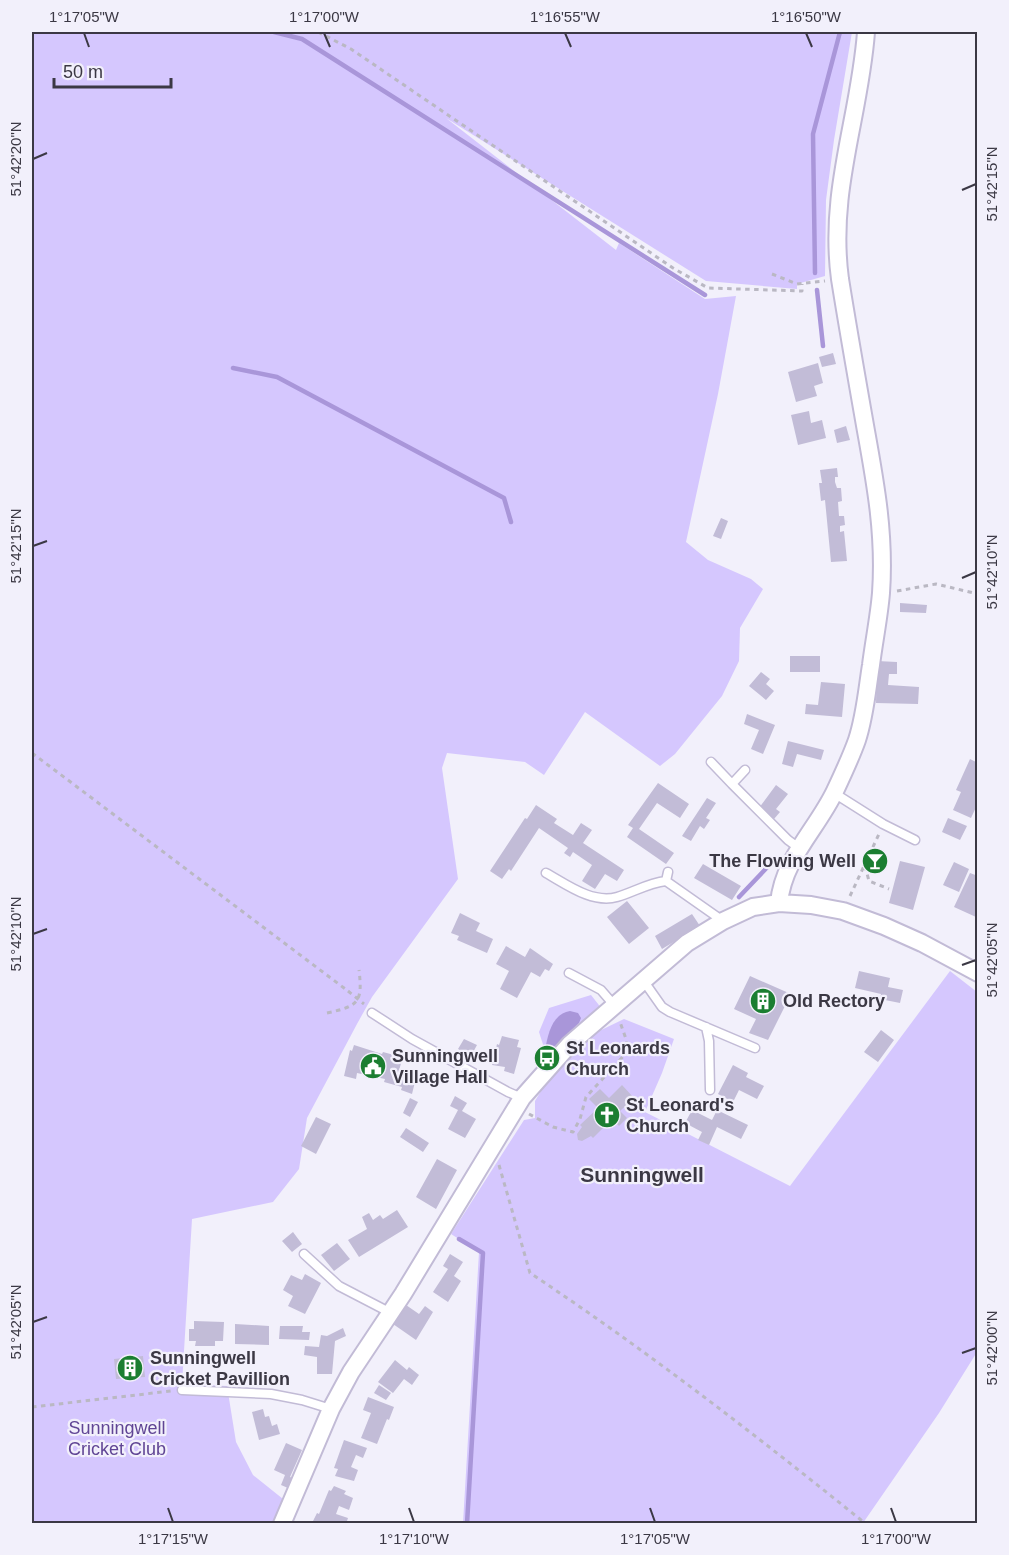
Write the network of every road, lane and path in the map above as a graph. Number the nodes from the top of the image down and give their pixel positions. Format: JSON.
{"nodes":[{"id":1,"x":318,"y":32,"type":"edge"},
{"id":2,"x":866,"y":32,"type":"edge"},
{"id":3,"x":772,"y":274,"type":"dead end"},
{"id":4,"x":829,"y":281,"type":"dead end"},
{"id":5,"x":802,"y":284,"type":"junction"},
{"id":6,"x":881,"y":594,"type":"junction"},
{"id":7,"x":978,"y":594,"type":"edge"},
{"id":8,"x":32,"y":753,"type":"edge"},
{"id":9,"x":711,"y":762,"type":"dead end"},
{"id":10,"x":745,"y":770,"type":"dead end"},
{"id":11,"x":732,"y":784,"type":"junction"},
{"id":12,"x":834,"y":793,"type":"junction"},
{"id":13,"x":883,"y":824,"type":"junction"},
{"id":14,"x":915,"y":840,"type":"dead end"},
{"id":15,"x":799,"y":848,"type":"junction"},
{"id":16,"x":864,"y":865,"type":"junction"},
{"id":17,"x":546,"y":873,"type":"dead end"},
{"id":18,"x":889,"y":889,"type":"dead end"},
{"id":19,"x":779,"y":903,"type":"junction"},
{"id":20,"x":843,"y":911,"type":"junction"},
{"id":21,"x":723,"y":921,"type":"junction"},
{"id":22,"x":359,"y":970,"type":"dead end"},
{"id":23,"x":569,"y":973,"type":"dead end"},
{"id":24,"x":978,"y":973,"type":"edge"},
{"id":25,"x":643,"y":980,"type":"junction"},
{"id":26,"x":357,"y":999,"type":"junction"},
{"id":27,"x":611,"y":1007,"type":"junction"},
{"id":28,"x":369,"y":1010,"type":"joint"},
{"id":29,"x":327,"y":1013,"type":"dead end"},
{"id":30,"x":706,"y":1027,"type":"junction"},
{"id":31,"x":755,"y":1048,"type":"dead end"},
{"id":32,"x":710,"y":1090,"type":"dead end"},
{"id":33,"x":519,"y":1102,"type":"junction"},
{"id":34,"x":486,"y":1156,"type":"junction"},
{"id":35,"x":304,"y":1254,"type":"dead end"},
{"id":36,"x":391,"y":1313,"type":"junction"},
{"id":37,"x":182,"y":1390,"type":"joint"},
{"id":38,"x":32,"y":1407,"type":"edge"},
{"id":39,"x":331,"y":1409,"type":"junction"},
{"id":40,"x":282,"y":1524,"type":"edge"},
{"id":41,"x":866,"y":1524,"type":"edge"}],
"edges":[{"from":1,"to":5,"type":"path"},
{"from":2,"to":6,"type":"street"},
{"from":3,"to":5,"type":"path"},
{"from":4,"to":5,"type":"path"},
{"from":6,"to":7,"type":"path"},
{"from":6,"to":12,"type":"street"},
{"from":8,"to":26,"type":"path"},
{"from":9,"to":11,"type":"lane"},
{"from":10,"to":11,"type":"lane"},
{"from":11,"to":15,"type":"lane"},
{"from":12,"to":13,"type":"lane"},
{"from":12,"to":15,"type":"street"},
{"from":13,"to":14,"type":"lane"},
{"from":13,"to":16,"type":"path"},
{"from":15,"to":19,"type":"street"},
{"from":16,"to":18,"type":"path"},
{"from":16,"to":20,"type":"path"},
{"from":17,"to":21,"type":"lane"},
{"from":19,"to":20,"type":"street"},
{"from":19,"to":21,"type":"street"},
{"from":20,"to":24,"type":"street"},
{"from":21,"to":25,"type":"street"},
{"from":22,"to":26,"type":"path"},
{"from":23,"to":27,"type":"lane"},
{"from":25,"to":27,"type":"street"},
{"from":25,"to":30,"type":"lane"},
{"from":26,"to":28,"type":"path"},
{"from":26,"to":29,"type":"path"},
{"from":27,"to":33,"type":"street"},
{"from":27,"to":33,"type":"path"},
{"from":28,"to":33,"type":"lane"},
{"from":30,"to":31,"type":"lane"},
{"from":30,"to":32,"type":"lane"},
{"from":33,"to":34,"type":"street"},
{"from":34,"to":36,"type":"street"},
{"from":34,"to":41,"type":"path"},
{"from":35,"to":36,"type":"lane"},
{"from":36,"to":39,"type":"street"},
{"from":37,"to":38,"type":"path"},
{"from":37,"to":39,"type":"lane"},
{"from":39,"to":40,"type":"street"}]}
